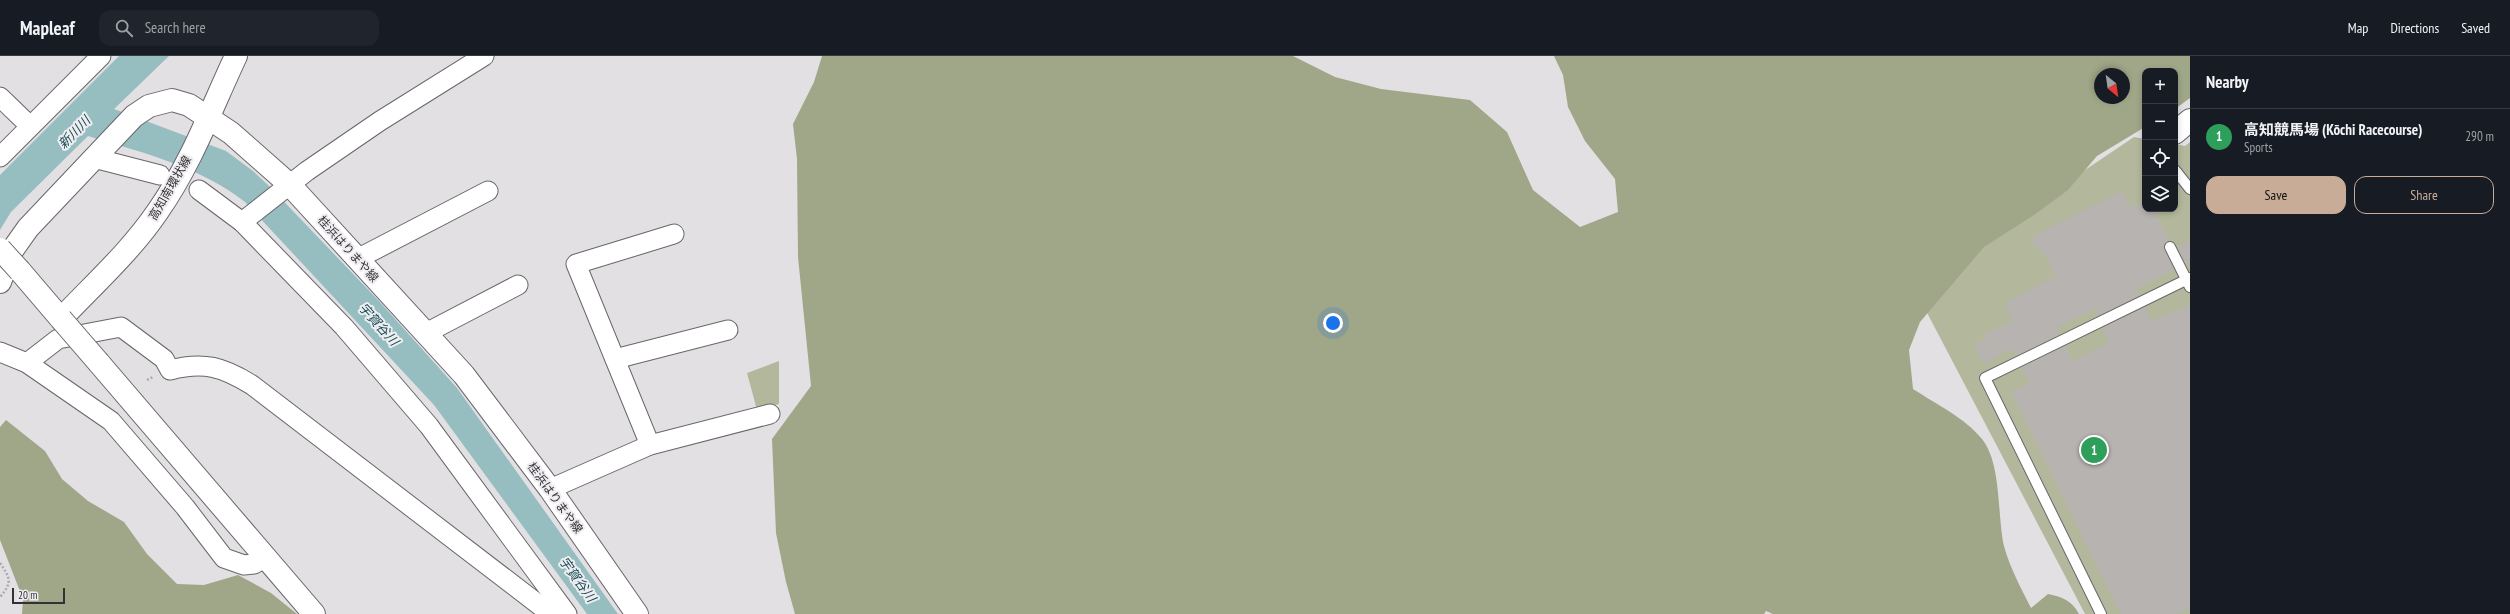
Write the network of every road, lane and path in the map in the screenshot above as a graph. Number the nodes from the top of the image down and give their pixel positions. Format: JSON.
{"nodes":[{"id":1,"x":101,"y":56,"type":"edge"},
{"id":2,"x":236,"y":56,"type":"edge"},
{"id":3,"x":484,"y":56,"type":"edge"},
{"id":4,"x":0,"y":97,"type":"edge"},
{"id":5,"x":2190,"y":120,"type":"edge"},
{"id":6,"x":30,"y":126,"type":"junction"},
{"id":7,"x":203,"y":126,"type":"junction"},
{"id":8,"x":2178,"y":130,"type":"edge"},
{"id":9,"x":100,"y":152,"type":"junction"},
{"id":10,"x":0,"y":157,"type":"edge"},
{"id":11,"x":2178,"y":174,"type":"edge"},
{"id":12,"x":169,"y":175,"type":"junction"},
{"id":13,"x":285,"y":189,"type":"junction"},
{"id":14,"x":2190,"y":189,"type":"edge"},
{"id":15,"x":199,"y":190,"type":"dead end"},
{"id":16,"x":488,"y":191,"type":"dead end"},
{"id":17,"x":246,"y":220,"type":"junction"},
{"id":18,"x":674,"y":234,"type":"dead end"},
{"id":19,"x":2170,"y":247,"type":"dead end"},
{"id":20,"x":0,"y":249,"type":"edge"},
{"id":21,"x":357,"y":258,"type":"junction"},
{"id":22,"x":2189,"y":281,"type":"edge"},
{"id":23,"x":0,"y":282,"type":"edge"},
{"id":24,"x":518,"y":285,"type":"dead end"},
{"id":25,"x":60,"y":318,"type":"junction"},
{"id":26,"x":728,"y":330,"type":"dead end"},
{"id":27,"x":426,"y":334,"type":"junction"},
{"id":28,"x":0,"y":352,"type":"edge"},
{"id":29,"x":615,"y":359,"type":"junction"},
{"id":30,"x":27,"y":363,"type":"junction"},
{"id":31,"x":770,"y":414,"type":"dead end"},
{"id":32,"x":650,"y":445,"type":"junction"},
{"id":33,"x":550,"y":489,"type":"junction"},
{"id":34,"x":264,"y":558,"type":"junction"},
{"id":35,"x":0,"y":563,"type":"edge"},
{"id":36,"x":0,"y":597,"type":"edge"},
{"id":37,"x":314,"y":614,"type":"edge"},
{"id":38,"x":551,"y":614,"type":"edge"},
{"id":39,"x":567,"y":614,"type":"edge"},
{"id":40,"x":637,"y":614,"type":"edge"},
{"id":41,"x":2101,"y":614,"type":"edge"}],
"edges":[{"from":1,"to":6,"type":"street"},
{"from":2,"to":7,"type":"main road","name":"高知南環状線"},
{"from":3,"to":13,"type":"street"},
{"from":4,"to":6,"type":"street"},
{"from":5,"to":8,"type":"main road"},
{"from":6,"to":10,"type":"street"},
{"from":7,"to":9,"type":"main road","name":"桂浜はりまや線"},
{"from":7,"to":12,"type":"main road","name":"高知南環状線"},
{"from":7,"to":13,"type":"main road","name":"桂浜はりまや線"},
{"from":9,"to":12,"type":"street"},
{"from":9,"to":23,"type":"main road","name":"桂浜はりまや線"},
{"from":11,"to":14,"type":"lane"},
{"from":12,"to":25,"type":"main road","name":"高知南環状線"},
{"from":13,"to":17,"type":"street"},
{"from":13,"to":21,"type":"main road","name":"桂浜はりまや線"},
{"from":15,"to":17,"type":"street"},
{"from":16,"to":21,"type":"street"},
{"from":17,"to":39,"type":"street"},
{"from":18,"to":29,"type":"street"},
{"from":19,"to":22,"type":"lane"},
{"from":20,"to":25,"type":"main road","bridge":true},
{"from":21,"to":27,"type":"main road","name":"桂浜はりまや線"},
{"from":22,"to":41,"type":"lane"},
{"from":24,"to":27,"type":"street"},
{"from":25,"to":34,"type":"main road","bridge":true},
{"from":26,"to":29,"type":"street"},
{"from":27,"to":33,"type":"main road","name":"桂浜はりまや線"},
{"from":28,"to":30,"type":"street"},
{"from":29,"to":32,"type":"street"},
{"from":30,"to":34,"type":"street"},
{"from":30,"to":38,"type":"street"},
{"from":31,"to":32,"type":"street"},
{"from":32,"to":33,"type":"street"},
{"from":33,"to":40,"type":"main road","name":"桂浜はりまや線"},
{"from":34,"to":37,"type":"main road"},
{"from":35,"to":36,"type":"path"}]}
